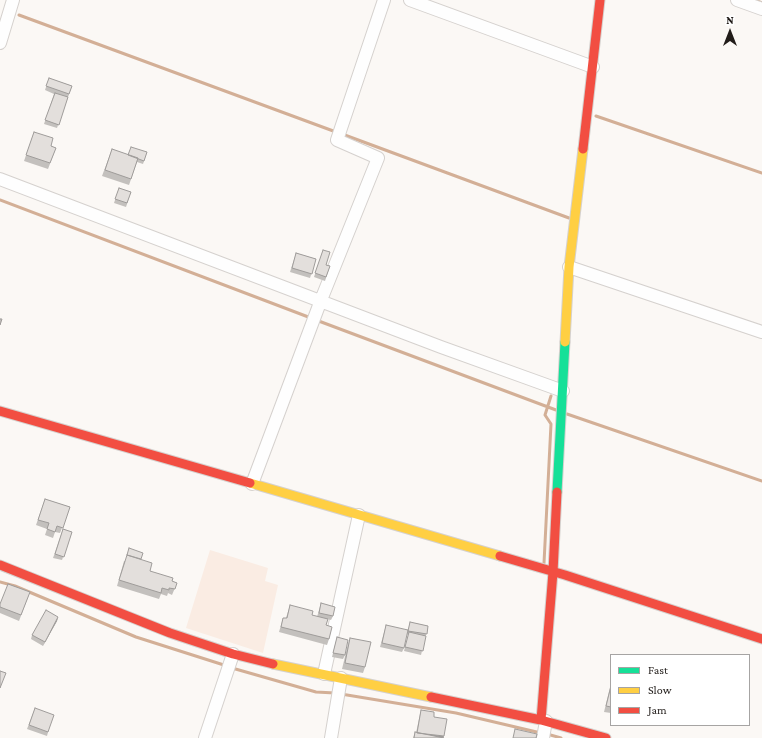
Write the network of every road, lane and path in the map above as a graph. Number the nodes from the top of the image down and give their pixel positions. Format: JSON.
{"nodes":[{"id":1,"x":13,"y":0,"type":"edge"},
{"id":2,"x":384,"y":0,"type":"edge"},
{"id":3,"x":410,"y":0,"type":"edge"},
{"id":4,"x":600,"y":0,"type":"edge"},
{"id":5,"x":736,"y":0,"type":"edge"},
{"id":6,"x":762,"y":9,"type":"edge"},
{"id":7,"x":0,"y":43,"type":"edge"},
{"id":8,"x":593,"y":67,"type":"junction"},
{"id":9,"x":0,"y":179,"type":"edge"},
{"id":10,"x":569,"y":267,"type":"junction"},
{"id":11,"x":321,"y":300,"type":"junction"},
{"id":12,"x":762,"y":332,"type":"edge"},
{"id":13,"x":563,"y":392,"type":"junction"},
{"id":14,"x":0,"y":411,"type":"edge"},
{"id":15,"x":252,"y":484,"type":"junction"},
{"id":16,"x":359,"y":516,"type":"junction"},
{"id":17,"x":0,"y":565,"type":"edge"},
{"id":18,"x":553,"y":572,"type":"junction"},
{"id":19,"x":762,"y":639,"type":"edge"},
{"id":20,"x":230,"y":663,"type":"junction"},
{"id":21,"x":324,"y":674,"type":"junction"},
{"id":22,"x":339,"y":689,"type":"junction"},
{"id":23,"x":543,"y":727,"type":"edge"},
{"id":24,"x":205,"y":738,"type":"edge"},
{"id":25,"x":331,"y":738,"type":"edge"},
{"id":26,"x":606,"y":738,"type":"edge"}],
"edges":[{"from":1,"to":7,"type":"street"},
{"from":2,"to":11,"type":"street"},
{"from":3,"to":8,"type":"street"},
{"from":4,"to":8,"type":"street"},
{"from":5,"to":6,"type":"street"},
{"from":8,"to":10,"type":"street"},
{"from":9,"to":11,"type":"street"},
{"from":10,"to":12,"type":"street"},
{"from":10,"to":13,"type":"street"},
{"from":11,"to":13,"type":"street"},
{"from":11,"to":15,"type":"street"},
{"from":13,"to":18,"type":"street"},
{"from":14,"to":15,"type":"street"},
{"from":15,"to":16,"type":"street"},
{"from":16,"to":18,"type":"street"},
{"from":16,"to":21,"type":"street"},
{"from":17,"to":20,"type":"street"},
{"from":18,"to":19,"type":"street"},
{"from":18,"to":23,"type":"street"},
{"from":20,"to":21,"type":"street"},
{"from":20,"to":24,"type":"street"},
{"from":21,"to":22,"type":"street"},
{"from":22,"to":23,"type":"street"},
{"from":22,"to":25,"type":"street"},
{"from":23,"to":26,"type":"street"}]}
